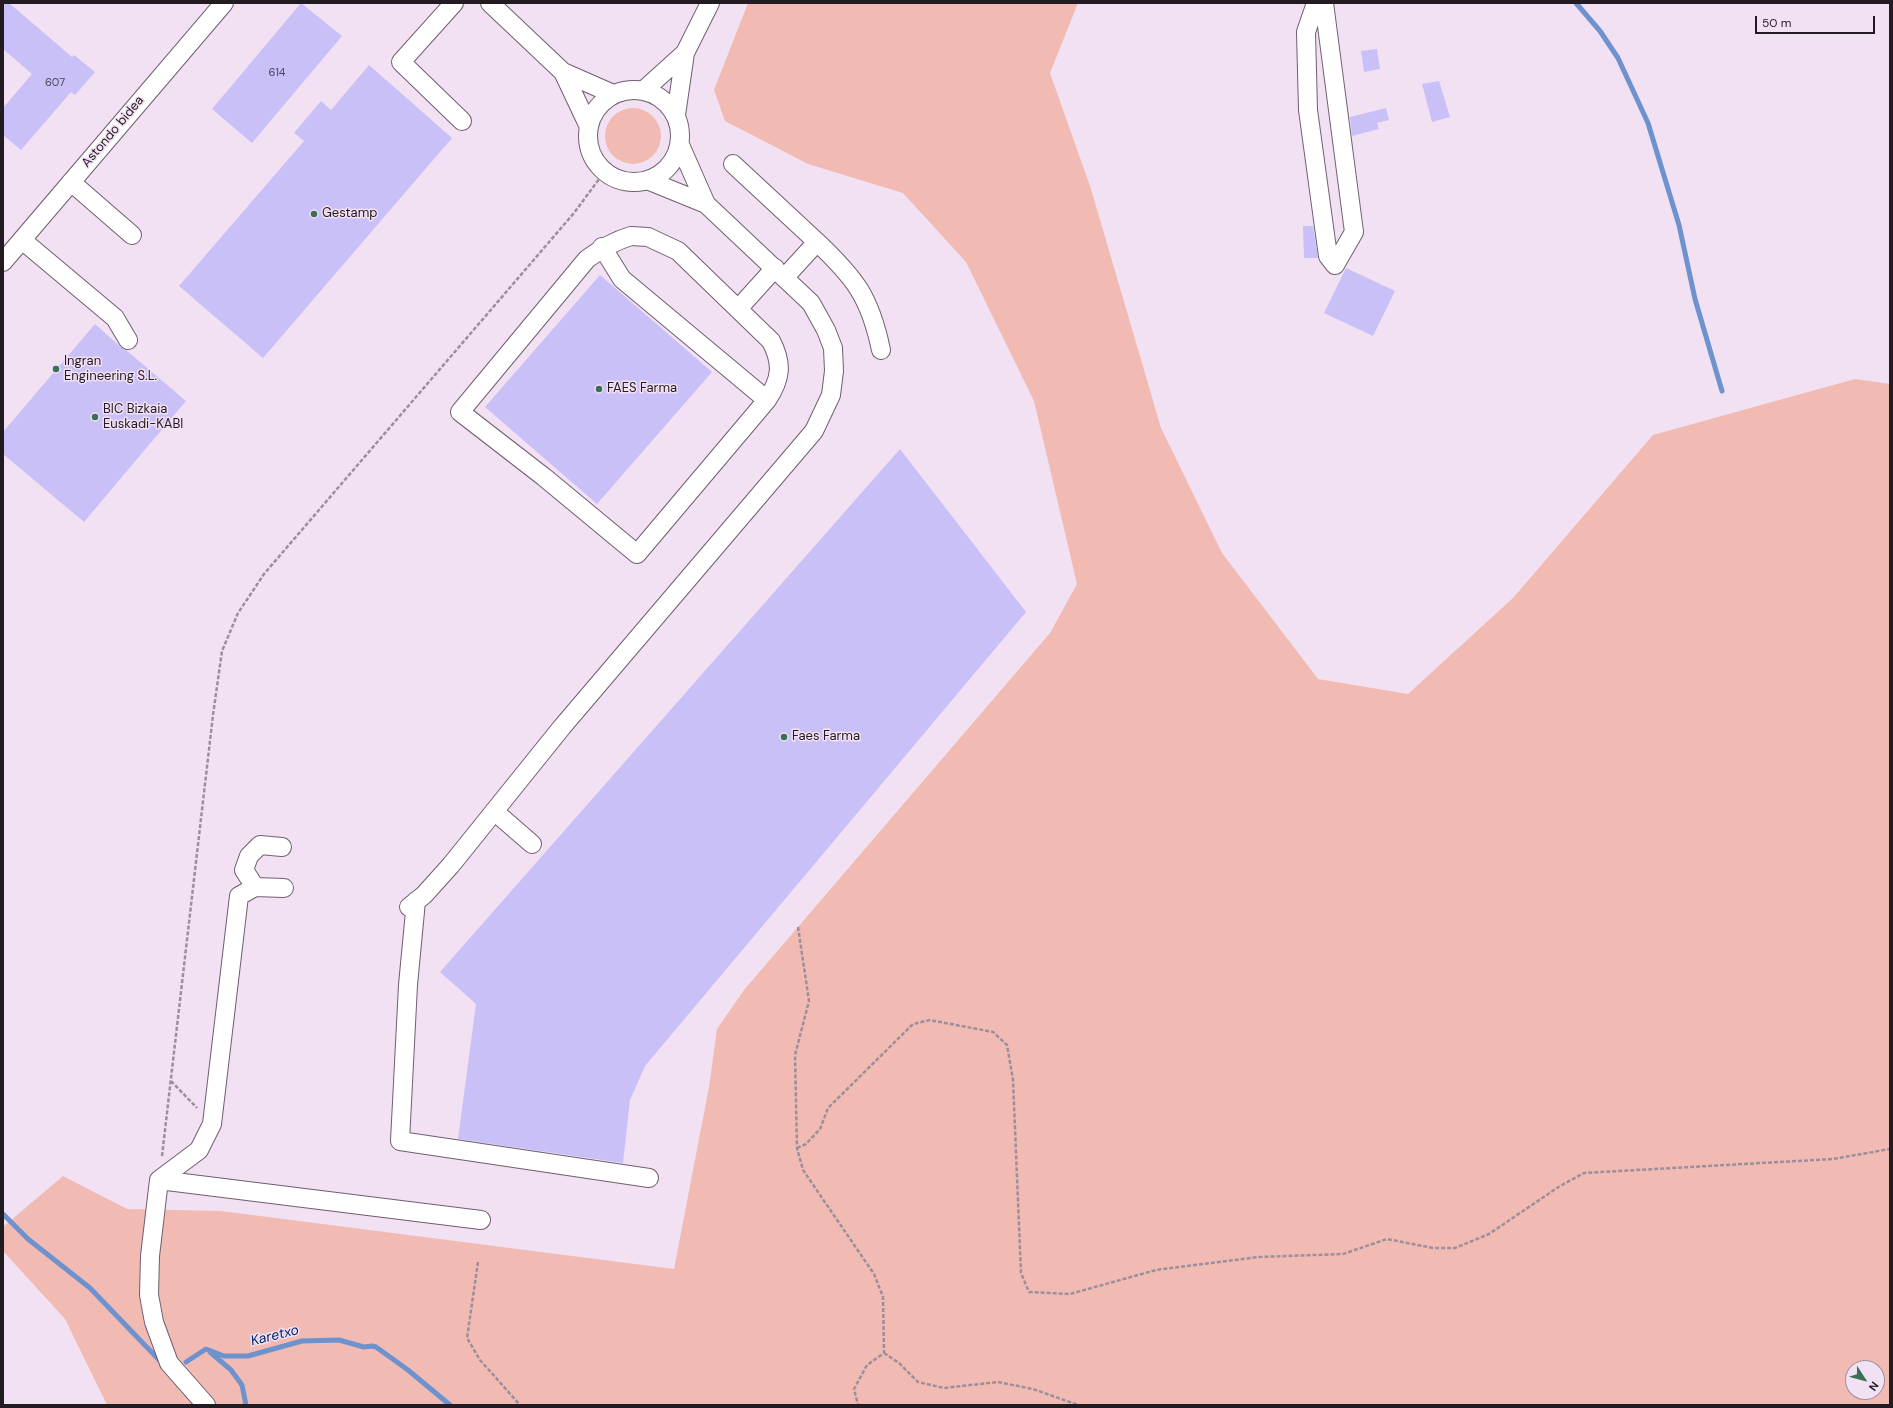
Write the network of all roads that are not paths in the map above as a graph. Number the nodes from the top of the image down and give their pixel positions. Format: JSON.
{"nodes":[{"id":1,"x":224,"y":3,"type":"edge"},
{"id":2,"x":454,"y":3,"type":"edge"},
{"id":3,"x":490,"y":3,"type":"edge"},
{"id":4,"x":710,"y":3,"type":"edge"},
{"id":5,"x":1316,"y":3,"type":"edge"},
{"id":6,"x":1324,"y":3,"type":"edge"},
{"id":7,"x":685,"y":53,"type":"junction"},
{"id":8,"x":563,"y":72,"type":"junction"},
{"id":9,"x":644,"y":90,"type":"junction"},
{"id":10,"x":614,"y":94,"type":"junction"},
{"id":11,"x":676,"y":115,"type":"junction"},
{"id":12,"x":462,"y":121,"type":"dead end"},
{"id":13,"x":589,"y":127,"type":"junction"},
{"id":14,"x":680,"y":145,"type":"junction"},
{"id":15,"x":733,"y":164,"type":"dead end"},
{"id":16,"x":648,"y":180,"type":"junction"},
{"id":17,"x":71,"y":182,"type":"junction"},
{"id":18,"x":706,"y":204,"type":"junction"},
{"id":19,"x":132,"y":235,"type":"dead end"},
{"id":20,"x":22,"y":240,"type":"junction"},
{"id":21,"x":817,"y":242,"type":"junction"},
{"id":22,"x":602,"y":247,"type":"junction"},
{"id":23,"x":3,"y":262,"type":"edge"},
{"id":24,"x":780,"y":273,"type":"junction"},
{"id":25,"x":738,"y":309,"type":"junction"},
{"id":26,"x":128,"y":340,"type":"dead end"},
{"id":27,"x":880,"y":350,"type":"dead end"},
{"id":28,"x":767,"y":400,"type":"junction"},
{"id":29,"x":494,"y":810,"type":"junction"},
{"id":30,"x":532,"y":844,"type":"dead end"},
{"id":31,"x":282,"y":847,"type":"dead end"},
{"id":32,"x":255,"y":887,"type":"junction"},
{"id":33,"x":284,"y":888,"type":"dead end"},
{"id":34,"x":649,"y":1178,"type":"dead end"},
{"id":35,"x":159,"y":1180,"type":"junction"},
{"id":36,"x":481,"y":1220,"type":"dead end"},
{"id":37,"x":206,"y":1405,"type":"edge"}],
"edges":[{"from":1,"to":17,"type":"street","name":"Astondo bidea"},
{"from":2,"to":12,"type":"street"},
{"from":3,"to":8,"type":"street"},
{"from":4,"to":7,"type":"street"},
{"from":5,"to":6,"type":"street"},
{"from":7,"to":9,"type":"street"},
{"from":7,"to":11,"type":"street"},
{"from":8,"to":10,"type":"street"},
{"from":8,"to":13,"type":"street"},
{"from":9,"to":10,"type":"street"},
{"from":9,"to":11,"type":"street"},
{"from":10,"to":13,"type":"street"},
{"from":11,"to":14,"type":"street"},
{"from":13,"to":16,"type":"street"},
{"from":14,"to":16,"type":"street"},
{"from":14,"to":18,"type":"street"},
{"from":15,"to":21,"type":"street"},
{"from":16,"to":18,"type":"street"},
{"from":17,"to":19,"type":"street"},
{"from":17,"to":20,"type":"street","name":"Astondo bidea"},
{"from":18,"to":24,"type":"street"},
{"from":20,"to":23,"type":"street","name":"Astondo bidea"},
{"from":20,"to":26,"type":"street"},
{"from":21,"to":24,"type":"street"},
{"from":21,"to":27,"type":"street"},
{"from":22,"to":25,"type":"street"},
{"from":22,"to":28,"type":"street"},
{"from":22,"to":28,"type":"street"},
{"from":24,"to":25,"type":"street"},
{"from":24,"to":29,"type":"street"},
{"from":25,"to":28,"type":"street"},
{"from":29,"to":30,"type":"street"},
{"from":29,"to":34,"type":"street"},
{"from":31,"to":32,"type":"street"},
{"from":32,"to":33,"type":"street"},
{"from":32,"to":35,"type":"street"},
{"from":35,"to":36,"type":"street"},
{"from":35,"to":37,"type":"street"}]}
